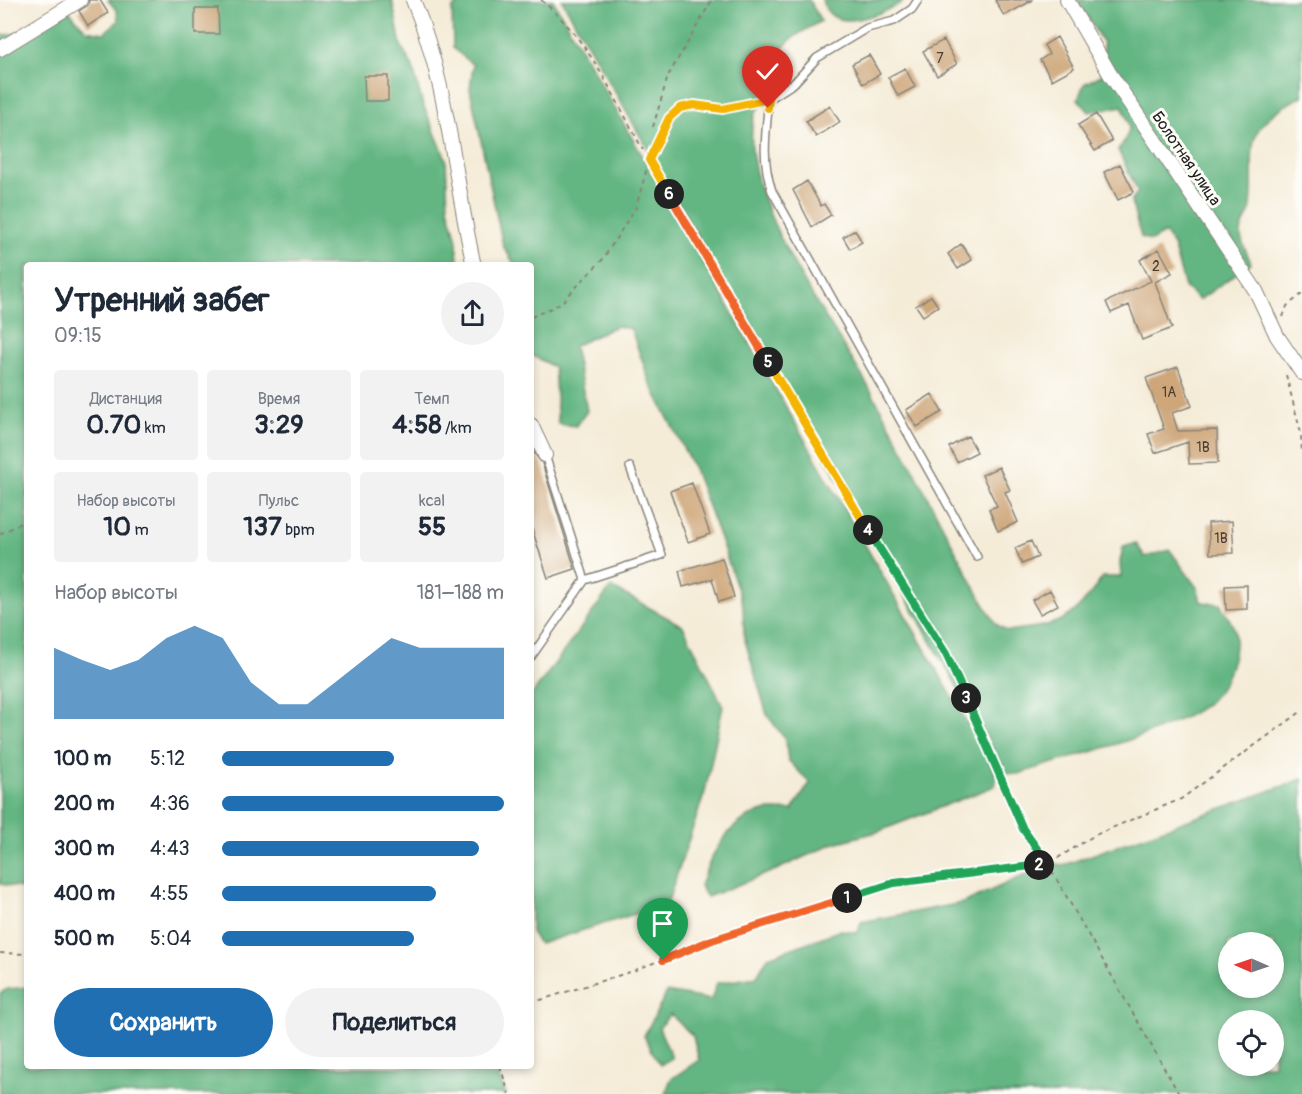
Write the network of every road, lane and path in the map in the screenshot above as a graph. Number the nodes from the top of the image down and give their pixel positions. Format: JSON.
{"nodes":[{"id":1,"x":80,"y":0,"type":"edge"},
{"id":2,"x":412,"y":0,"type":"edge"},
{"id":3,"x":541,"y":0,"type":"edge"},
{"id":4,"x":918,"y":0,"type":"edge"},
{"id":5,"x":1067,"y":0,"type":"edge"},
{"id":6,"x":713,"y":1,"type":"edge"},
{"id":7,"x":0,"y":50,"type":"edge"},
{"id":8,"x":769,"y":99,"type":"junction"},
{"id":9,"x":651,"y":135,"type":"dead end"},
{"id":10,"x":649,"y":160,"type":"junction"},
{"id":11,"x":473,"y":262,"type":"edge"},
{"id":12,"x":534,"y":316,"type":"edge"},
{"id":13,"x":1302,"y":373,"type":"edge"},
{"id":14,"x":534,"y":431,"type":"edge"},
{"id":15,"x":545,"y":454,"type":"joint"},
{"id":16,"x":630,"y":467,"type":"dead end"},
{"id":17,"x":24,"y":522,"type":"edge"},
{"id":18,"x":0,"y":534,"type":"edge"},
{"id":19,"x":977,"y":557,"type":"dead end"},
{"id":20,"x":585,"y":580,"type":"junction"},
{"id":21,"x":534,"y":653,"type":"edge"},
{"id":22,"x":1302,"y":711,"type":"edge"},
{"id":23,"x":1048,"y":864,"type":"junction"},
{"id":24,"x":0,"y":953,"type":"edge"},
{"id":25,"x":24,"y":954,"type":"edge"},
{"id":26,"x":534,"y":1002,"type":"edge"},
{"id":27,"x":501,"y":1069,"type":"edge"},
{"id":28,"x":509,"y":1094,"type":"edge"},
{"id":29,"x":1179,"y":1094,"type":"edge"}],
"edges":[{"from":1,"to":7,"type":"street"},
{"from":2,"to":11,"type":"street"},
{"from":3,"to":10,"type":"path"},
{"from":4,"to":8,"type":"lane"},
{"from":5,"to":13,"type":"street","name":"Болотная улица"},
{"from":6,"to":9,"type":"path"},
{"from":8,"to":10,"type":"lane"},
{"from":8,"to":19,"type":"lane"},
{"from":10,"to":12,"type":"path"},
{"from":10,"to":23,"type":"path"},
{"from":14,"to":15,"type":"street"},
{"from":15,"to":20,"type":"lane"},
{"from":16,"to":20,"type":"lane"},
{"from":17,"to":18,"type":"path"},
{"from":20,"to":21,"type":"lane"},
{"from":22,"to":23,"type":"path"},
{"from":23,"to":26,"type":"path"},
{"from":23,"to":29,"type":"path"},
{"from":24,"to":25,"type":"path"},
{"from":27,"to":28,"type":"path"}]}
